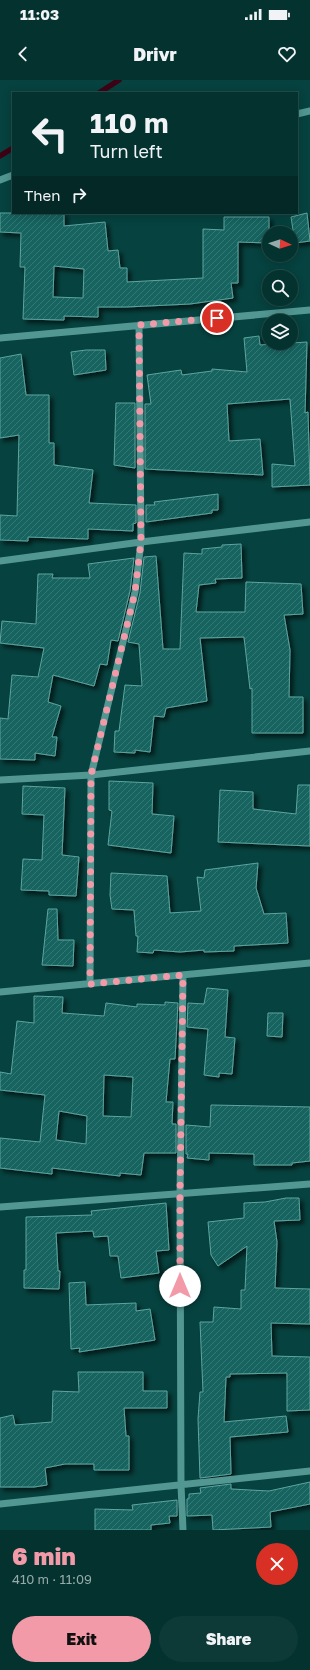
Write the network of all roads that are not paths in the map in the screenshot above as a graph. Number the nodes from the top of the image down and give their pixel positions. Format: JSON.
{"nodes":[{"id":1,"x":310,"y":111,"type":"edge"},
{"id":2,"x":298,"y":114,"type":"edge"},
{"id":3,"x":12,"y":175,"type":"edge"},
{"id":4,"x":0,"y":180,"type":"edge"},
{"id":5,"x":310,"y":310,"type":"edge"},
{"id":6,"x":139,"y":325,"type":"junction"},
{"id":7,"x":0,"y":338,"type":"edge"},
{"id":8,"x":310,"y":522,"type":"edge"},
{"id":9,"x":141,"y":542,"type":"junction"},
{"id":10,"x":0,"y":561,"type":"edge"},
{"id":11,"x":310,"y":751,"type":"edge"},
{"id":12,"x":91,"y":775,"type":"junction"},
{"id":13,"x":0,"y":780,"type":"edge"},
{"id":14,"x":310,"y":963,"type":"edge"},
{"id":15,"x":183,"y":975,"type":"junction"},
{"id":16,"x":90,"y":984,"type":"junction"},
{"id":17,"x":0,"y":992,"type":"edge"},
{"id":18,"x":310,"y":1184,"type":"edge"},
{"id":19,"x":180,"y":1194,"type":"junction"},
{"id":20,"x":0,"y":1207,"type":"edge"},
{"id":21,"x":310,"y":1472,"type":"edge"},
{"id":22,"x":181,"y":1485,"type":"junction"},
{"id":23,"x":0,"y":1504,"type":"edge"},
{"id":24,"x":183,"y":1530,"type":"edge"}],
"edges":[{"from":1,"to":2,"type":"street"},
{"from":3,"to":4,"type":"street"},
{"from":5,"to":6,"type":"street"},
{"from":6,"to":7,"type":"street"},
{"from":6,"to":9,"type":"street"},
{"from":8,"to":9,"type":"street"},
{"from":9,"to":10,"type":"street"},
{"from":9,"to":12,"type":"street"},
{"from":11,"to":12,"type":"street"},
{"from":12,"to":13,"type":"street"},
{"from":12,"to":16,"type":"street"},
{"from":14,"to":15,"type":"street"},
{"from":15,"to":16,"type":"street"},
{"from":15,"to":19,"type":"street"},
{"from":16,"to":17,"type":"street"},
{"from":18,"to":19,"type":"street"},
{"from":19,"to":20,"type":"street"},
{"from":19,"to":22,"type":"street"},
{"from":21,"to":22,"type":"street"},
{"from":22,"to":23,"type":"street"},
{"from":22,"to":24,"type":"street"}]}
